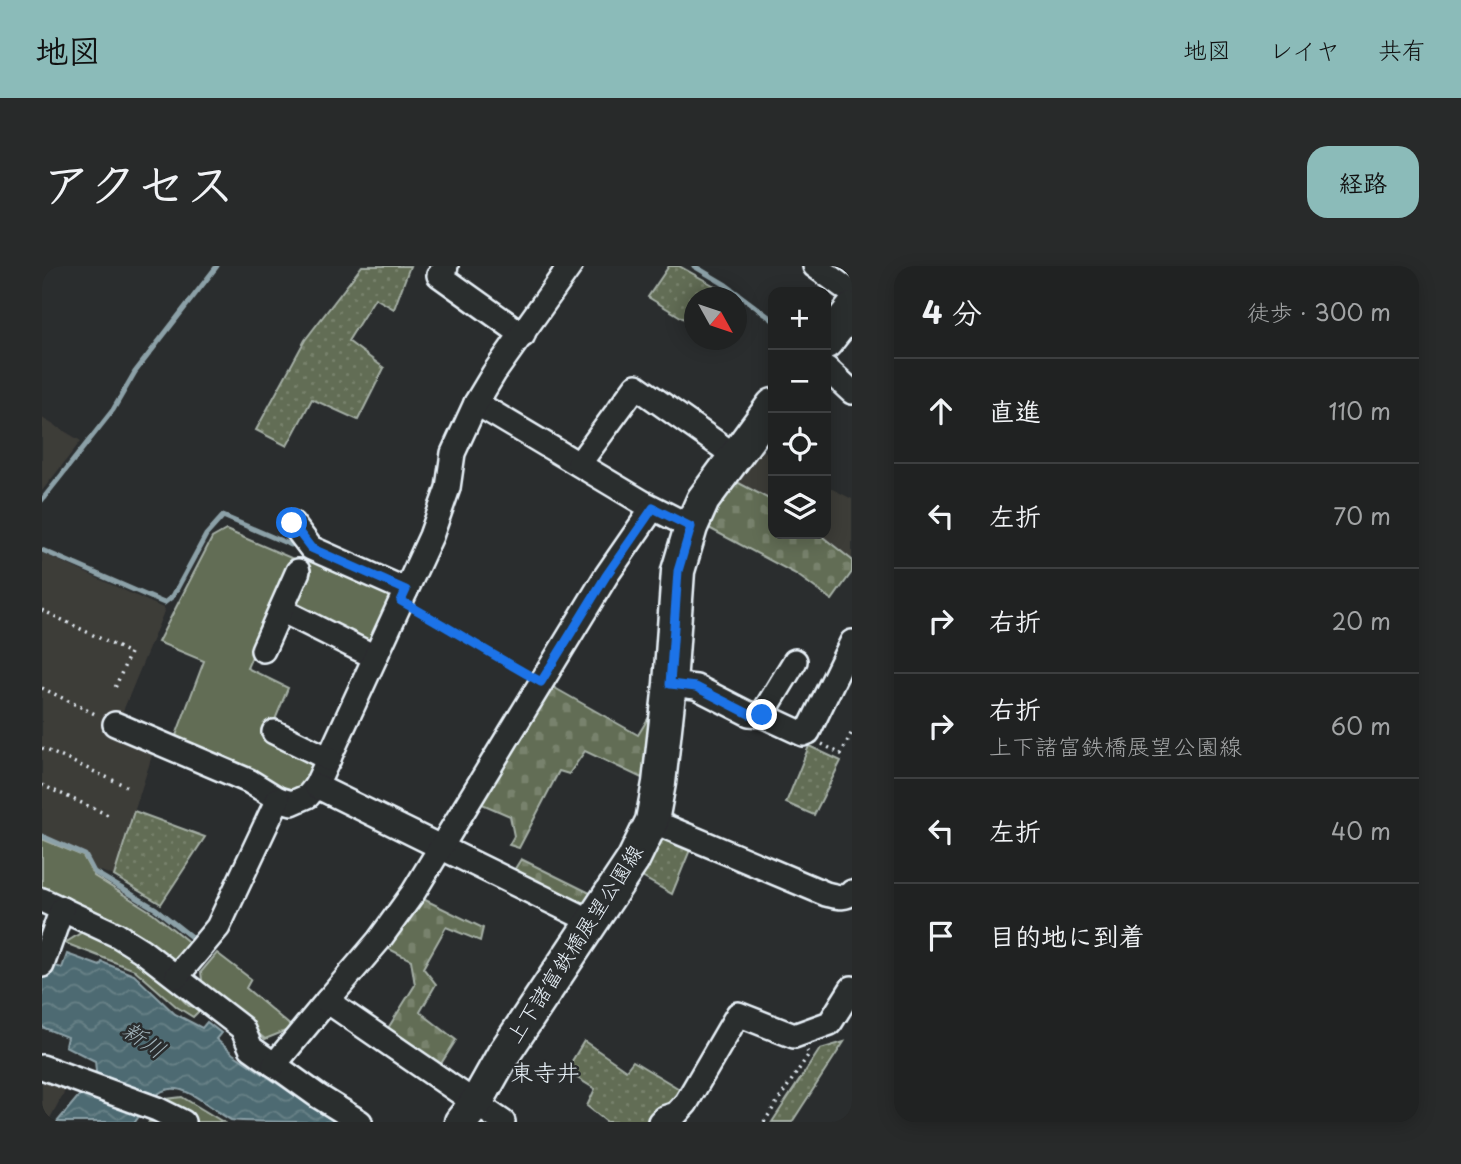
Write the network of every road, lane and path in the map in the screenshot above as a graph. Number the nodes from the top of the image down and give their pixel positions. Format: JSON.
{"nodes":[{"id":1,"x":446,"y":266,"type":"edge"},
{"id":2,"x":570,"y":266,"type":"edge"},
{"id":3,"x":815,"y":266,"type":"edge"},
{"id":4,"x":852,"y":293,"type":"edge"},
{"id":5,"x":852,"y":309,"type":"edge"},
{"id":6,"x":523,"y":335,"type":"junction"},
{"id":7,"x":831,"y":336,"type":"edge"},
{"id":8,"x":831,"y":372,"type":"edge"},
{"id":9,"x":852,"y":391,"type":"edge"},
{"id":10,"x":476,"y":403,"type":"junction"},
{"id":11,"x":768,"y":412,"type":"edge"},
{"id":12,"x":734,"y":456,"type":"junction"},
{"id":13,"x":579,"y":464,"type":"junction"},
{"id":14,"x":653,"y":508,"type":"junction"},
{"id":15,"x":292,"y":523,"type":"dead end"},
{"id":16,"x":691,"y":527,"type":"junction"},
{"id":17,"x":298,"y":571,"type":"dead end"},
{"id":18,"x":403,"y":595,"type":"junction"},
{"id":19,"x":42,"y":610,"type":"edge"},
{"id":20,"x":281,"y":610,"type":"junction"},
{"id":21,"x":852,"y":642,"type":"edge"},
{"id":22,"x":263,"y":650,"type":"dead end"},
{"id":23,"x":375,"y":657,"type":"junction"},
{"id":24,"x":795,"y":661,"type":"dead end"},
{"id":25,"x":541,"y":682,"type":"junction"},
{"id":26,"x":670,"y":684,"type":"junction"},
{"id":27,"x":42,"y":688,"type":"edge"},
{"id":28,"x":115,"y":688,"type":"dead end"},
{"id":29,"x":762,"y":715,"type":"junction"},
{"id":30,"x":115,"y":724,"type":"joint"},
{"id":31,"x":274,"y":732,"type":"dead end"},
{"id":32,"x":807,"y":732,"type":"junction"},
{"id":33,"x":852,"y":732,"type":"edge"},
{"id":34,"x":42,"y":748,"type":"edge"},
{"id":35,"x":328,"y":759,"type":"junction"},
{"id":36,"x":42,"y":785,"type":"edge"},
{"id":37,"x":126,"y":786,"type":"dead end"},
{"id":38,"x":316,"y":786,"type":"junction"},
{"id":39,"x":278,"y":799,"type":"junction"},
{"id":40,"x":108,"y":815,"type":"dead end"},
{"id":41,"x":652,"y":821,"type":"junction"},
{"id":42,"x":440,"y":846,"type":"junction"},
{"id":43,"x":851,"y":895,"type":"edge"},
{"id":44,"x":52,"y":904,"type":"edge"},
{"id":45,"x":593,"y":922,"type":"junction"},
{"id":46,"x":42,"y":965,"type":"edge"},
{"id":47,"x":177,"y":976,"type":"junction"},
{"id":48,"x":852,"y":988,"type":"edge"},
{"id":49,"x":327,"y":1001,"type":"junction"},
{"id":50,"x":794,"y":1037,"type":"junction"},
{"id":51,"x":274,"y":1065,"type":"junction"},
{"id":52,"x":42,"y":1067,"type":"edge"},
{"id":53,"x":469,"y":1112,"type":"edge"},
{"id":54,"x":852,"y":1112,"type":"edge"},
{"id":55,"x":674,"y":1119,"type":"edge"},
{"id":56,"x":848,"y":1120,"type":"edge"},
{"id":57,"x":183,"y":1122,"type":"edge"},
{"id":58,"x":360,"y":1122,"type":"edge"},
{"id":59,"x":503,"y":1122,"type":"edge"},
{"id":60,"x":764,"y":1122,"type":"edge"}],
"edges":[{"from":1,"to":6,"type":"street"},
{"from":2,"to":6,"type":"street"},
{"from":3,"to":4,"type":"street"},
{"from":5,"to":7,"type":"street"},
{"from":6,"to":10,"type":"street"},
{"from":8,"to":9,"type":"street"},
{"from":10,"to":13,"type":"street"},
{"from":10,"to":18,"type":"street"},
{"from":11,"to":12,"type":"street","name":"上下諸富鉄橋展望公園線"},
{"from":12,"to":13,"type":"street"},
{"from":12,"to":16,"type":"street","name":"上下諸富鉄橋展望公園線"},
{"from":13,"to":14,"type":"street"},
{"from":14,"to":16,"type":"street"},
{"from":14,"to":25,"type":"street"},
{"from":15,"to":18,"type":"street"},
{"from":16,"to":26,"type":"street","name":"上下諸富鉄橋展望公園線"},
{"from":17,"to":20,"type":"street"},
{"from":18,"to":23,"type":"street"},
{"from":18,"to":25,"type":"path"},
{"from":19,"to":28,"type":"path"},
{"from":20,"to":22,"type":"street"},
{"from":20,"to":23,"type":"street"},
{"from":21,"to":32,"type":"street"},
{"from":23,"to":35,"type":"street"},
{"from":24,"to":29,"type":"street"},
{"from":25,"to":42,"type":"street"},
{"from":26,"to":29,"type":"street"},
{"from":26,"to":41,"type":"street","name":"上下諸富鉄橋展望公園線"},
{"from":27,"to":30,"type":"path"},
{"from":29,"to":32,"type":"street"},
{"from":30,"to":39,"type":"street"},
{"from":31,"to":35,"type":"street"},
{"from":32,"to":33,"type":"path"},
{"from":34,"to":37,"type":"path"},
{"from":35,"to":38,"type":"street"},
{"from":36,"to":40,"type":"path"},
{"from":38,"to":39,"type":"street"},
{"from":38,"to":42,"type":"street"},
{"from":39,"to":47,"type":"street"},
{"from":41,"to":43,"type":"street"},
{"from":41,"to":45,"type":"street","name":"上下諸富鉄橋展望公園線"},
{"from":42,"to":45,"type":"street"},
{"from":42,"to":49,"type":"street"},
{"from":44,"to":46,"type":"street"},
{"from":44,"to":47,"type":"street"},
{"from":45,"to":53,"type":"street","name":"上下諸富鉄橋展望公園線"},
{"from":47,"to":51,"type":"street"},
{"from":48,"to":50,"type":"street"},
{"from":49,"to":51,"type":"street"},
{"from":49,"to":53,"type":"street"},
{"from":50,"to":55,"type":"street"},
{"from":50,"to":60,"type":"path"},
{"from":51,"to":58,"type":"street"},
{"from":52,"to":57,"type":"street"},
{"from":53,"to":59,"type":"street"},
{"from":54,"to":56,"type":"path"}]}
